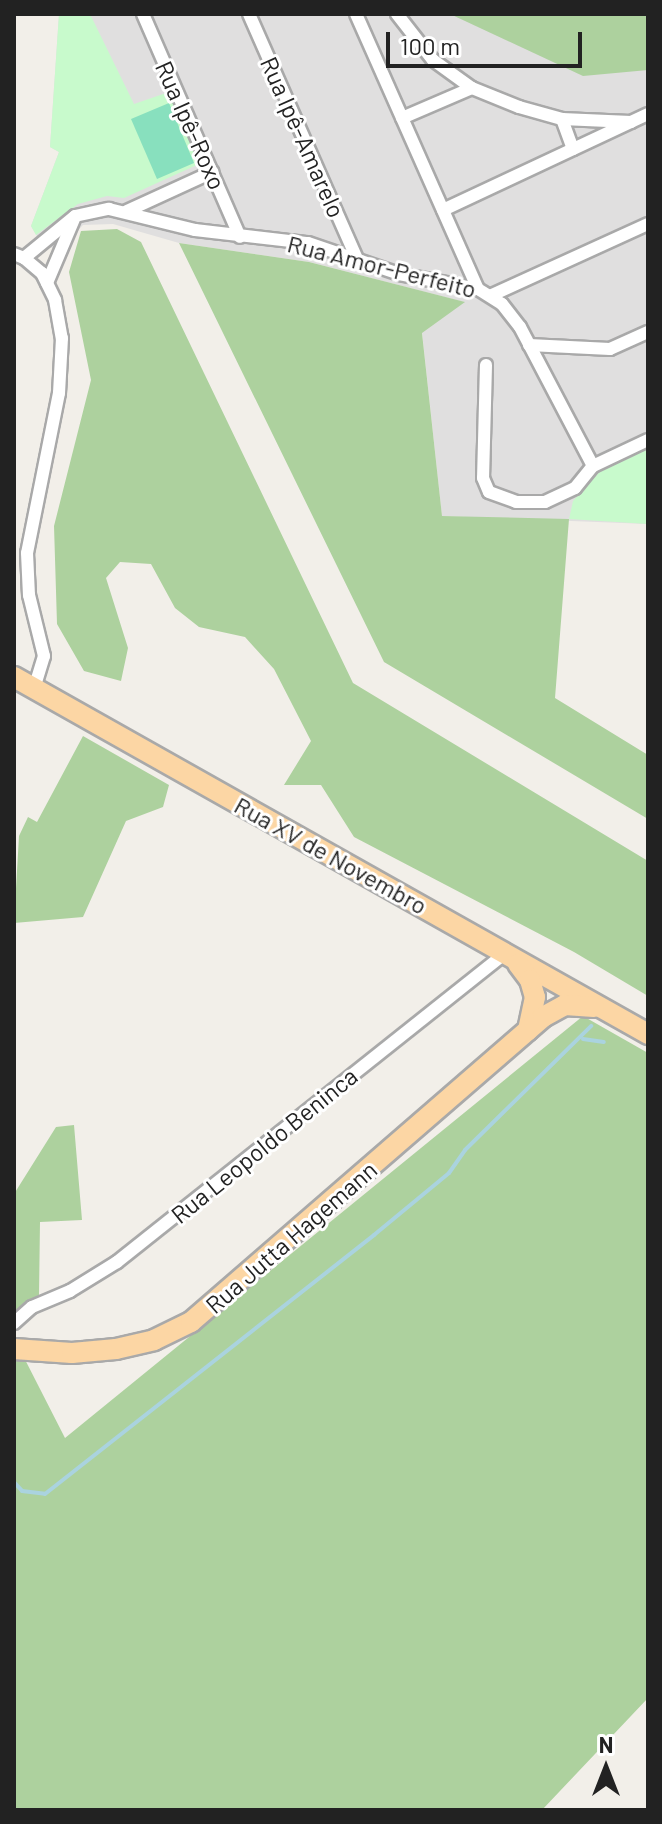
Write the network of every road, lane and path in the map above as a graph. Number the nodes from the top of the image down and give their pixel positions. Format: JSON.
{"nodes":[{"id":1,"x":143,"y":14,"type":"edge"},
{"id":2,"x":249,"y":14,"type":"edge"},
{"id":3,"x":356,"y":14,"type":"edge"},
{"id":4,"x":397,"y":14,"type":"edge"},
{"id":5,"x":472,"y":88,"type":"junction"},
{"id":6,"x":648,"y":114,"type":"edge"},
{"id":7,"x":402,"y":118,"type":"junction"},
{"id":8,"x":562,"y":119,"type":"junction"},
{"id":9,"x":631,"y":122,"type":"junction"},
{"id":10,"x":573,"y":149,"type":"junction"},
{"id":11,"x":212,"y":172,"type":"junction"},
{"id":12,"x":443,"y":210,"type":"junction"},
{"id":13,"x":127,"y":211,"type":"junction"},
{"id":14,"x":75,"y":216,"type":"junction"},
{"id":15,"x":648,"y":224,"type":"edge"},
{"id":16,"x":240,"y":237,"type":"junction"},
{"id":17,"x":19,"y":256,"type":"edge"},
{"id":18,"x":357,"y":259,"type":"junction"},
{"id":19,"x":47,"y":283,"type":"junction"},
{"id":20,"x":478,"y":289,"type":"junction"},
{"id":21,"x":492,"y":295,"type":"junction"},
{"id":22,"x":648,"y":332,"type":"edge"},
{"id":23,"x":529,"y":345,"type":"junction"},
{"id":24,"x":486,"y":365,"type":"dead end"},
{"id":25,"x":648,"y":440,"type":"edge"},
{"id":26,"x":593,"y":466,"type":"junction"},
{"id":27,"x":14,"y":677,"type":"edge"},
{"id":28,"x":34,"y":688,"type":"junction"},
{"id":29,"x":506,"y":953,"type":"junction"},
{"id":30,"x":602,"y":1008,"type":"junction"},
{"id":31,"x":527,"y":1031,"type":"junction"},
{"id":32,"x":648,"y":1034,"type":"edge"},
{"id":33,"x":14,"y":1323,"type":"edge"},
{"id":34,"x":14,"y":1349,"type":"edge"}],
"edges":[{"from":1,"to":11,"type":"street","name":"Rua Ipê-Roxo"},
{"from":2,"to":18,"type":"street","name":"Rua Ipê-Amarelo"},
{"from":3,"to":7,"type":"street"},
{"from":4,"to":5,"type":"street"},
{"from":5,"to":7,"type":"street"},
{"from":5,"to":8,"type":"street"},
{"from":6,"to":9,"type":"street"},
{"from":7,"to":12,"type":"street"},
{"from":8,"to":9,"type":"street"},
{"from":8,"to":10,"type":"street"},
{"from":9,"to":10,"type":"street"},
{"from":10,"to":12,"type":"street"},
{"from":11,"to":13,"type":"street"},
{"from":11,"to":16,"type":"street","name":"Rua Ipê-Roxo"},
{"from":12,"to":20,"type":"street"},
{"from":13,"to":14,"type":"street","name":"Rua Amor-Perfeito"},
{"from":13,"to":16,"type":"street","name":"Rua Amor-Perfeito"},
{"from":14,"to":17,"type":"street"},
{"from":14,"to":19,"type":"street"},
{"from":15,"to":21,"type":"street"},
{"from":16,"to":18,"type":"street","name":"Rua Amor-Perfeito"},
{"from":17,"to":19,"type":"street"},
{"from":18,"to":20,"type":"street","name":"Rua Amor-Perfeito"},
{"from":19,"to":28,"type":"street"},
{"from":20,"to":21,"type":"street","name":"Rua Amor-Perfeito"},
{"from":21,"to":23,"type":"street","name":"Rua Amor-Perfeito"},
{"from":22,"to":23,"type":"street"},
{"from":23,"to":26,"type":"street","name":"Rua Amor-Perfeito"},
{"from":24,"to":26,"type":"street"},
{"from":25,"to":26,"type":"street"},
{"from":27,"to":28,"type":"main road","name":"Rua XV de Novembro"},
{"from":28,"to":29,"type":"main road","name":"Rua XV de Novembro"},
{"from":29,"to":30,"type":"main road","name":"Rua XV de Novembro"},
{"from":29,"to":31,"type":"main road"},
{"from":29,"to":33,"type":"street","name":"Rua Leopoldo Beninca"},
{"from":30,"to":31,"type":"main road","name":"Rua Jutta Hagemann"},
{"from":30,"to":32,"type":"main road","name":"Rua XV de Novembro"},
{"from":31,"to":34,"type":"main road","name":"Rua Jutta Hagemann"}]}
